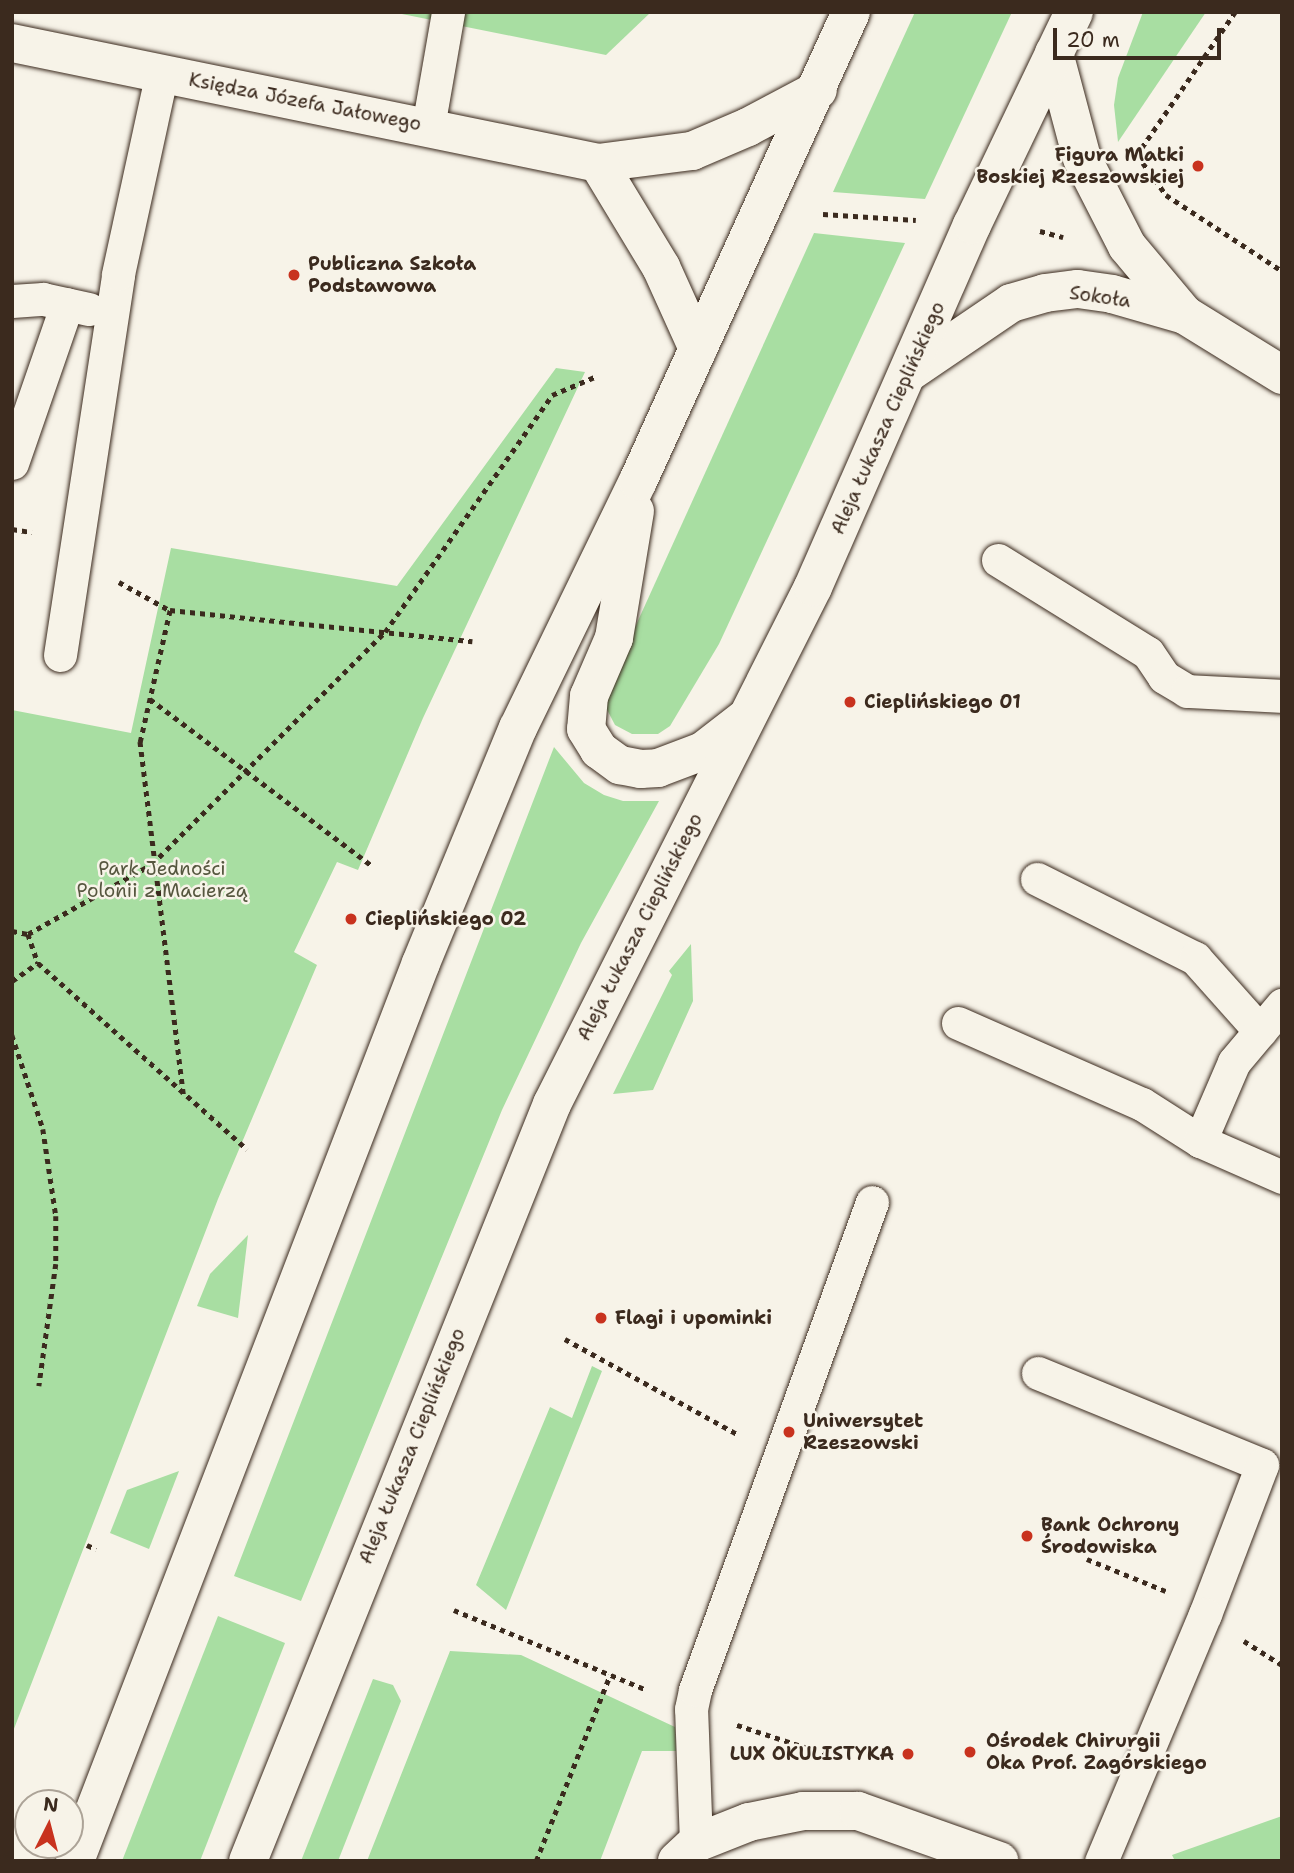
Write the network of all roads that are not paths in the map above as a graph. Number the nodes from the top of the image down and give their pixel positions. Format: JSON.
{"nodes":[{"id":1,"x":448,"y":12,"type":"edge"},
{"id":2,"x":851,"y":12,"type":"edge"},
{"id":3,"x":1074,"y":12,"type":"edge"},
{"id":4,"x":12,"y":43,"type":"edge"},
{"id":5,"x":1054,"y":53,"type":"junction"},
{"id":6,"x":162,"y":73,"type":"junction"},
{"id":7,"x":818,"y":90,"type":"junction"},
{"id":8,"x":428,"y":127,"type":"junction"},
{"id":9,"x":598,"y":163,"type":"junction"},
{"id":10,"x":12,"y":301,"type":"edge"},
{"id":11,"x":67,"y":304,"type":"junction"},
{"id":12,"x":112,"y":314,"type":"junction"},
{"id":13,"x":1185,"y":315,"type":"junction"},
{"id":14,"x":698,"y":348,"type":"junction"},
{"id":15,"x":911,"y":371,"type":"junction"},
{"id":16,"x":1282,"y":375,"type":"edge"},
{"id":17,"x":12,"y":463,"type":"edge"},
{"id":18,"x":638,"y":481,"type":"junction"},
{"id":19,"x":998,"y":560,"type":"dead end"},
{"id":20,"x":60,"y":655,"type":"dead end"},
{"id":21,"x":1282,"y":696,"type":"edge"},
{"id":22,"x":750,"y":714,"type":"junction"},
{"id":23,"x":1037,"y":879,"type":"dead end"},
{"id":24,"x":1282,"y":1005,"type":"edge"},
{"id":25,"x":958,"y":1023,"type":"dead end"},
{"id":26,"x":1260,"y":1031,"type":"junction"},
{"id":27,"x":1200,"y":1142,"type":"junction"},
{"id":28,"x":1282,"y":1177,"type":"edge"},
{"id":29,"x":872,"y":1202,"type":"dead end"},
{"id":30,"x":1038,"y":1373,"type":"dead end"},
{"id":31,"x":686,"y":1852,"type":"edge"},
{"id":32,"x":75,"y":1861,"type":"edge"},
{"id":33,"x":248,"y":1861,"type":"edge"},
{"id":34,"x":999,"y":1861,"type":"edge"},
{"id":35,"x":1101,"y":1861,"type":"edge"}],
"edges":[{"from":1,"to":8,"type":"lane"},
{"from":2,"to":7,"type":"main road"},
{"from":3,"to":5,"type":"main road","name":"Aleja Łukasza Cieplińskiego"},
{"from":4,"to":6,"type":"main road","name":"Księdza Józefa Jałowego"},
{"from":5,"to":13,"type":"main road","name":"Sokoła"},
{"from":5,"to":15,"type":"main road","name":"Aleja Łukasza Cieplińskiego"},
{"from":6,"to":8,"type":"main road","name":"Księdza Józefa Jałowego"},
{"from":6,"to":12,"type":"lane"},
{"from":7,"to":9,"type":"main road","name":"Księdza Józefa Jałowego"},
{"from":7,"to":14,"type":"main road"},
{"from":8,"to":9,"type":"main road","name":"Księdza Józefa Jałowego"},
{"from":9,"to":14,"type":"main road"},
{"from":10,"to":11,"type":"lane"},
{"from":11,"to":12,"type":"lane"},
{"from":11,"to":17,"type":"lane"},
{"from":12,"to":20,"type":"lane"},
{"from":13,"to":15,"type":"main road","name":"Sokoła"},
{"from":13,"to":16,"type":"main road","name":"Sokoła"},
{"from":14,"to":18,"type":"main road"},
{"from":15,"to":22,"type":"main road","name":"Aleja Łukasza Cieplińskiego"},
{"from":18,"to":22,"type":"main road"},
{"from":18,"to":32,"type":"main road"},
{"from":19,"to":21,"type":"lane"},
{"from":22,"to":33,"type":"main road","name":"Aleja Łukasza Cieplińskiego"},
{"from":23,"to":26,"type":"lane"},
{"from":24,"to":26,"type":"lane"},
{"from":25,"to":27,"type":"lane"},
{"from":26,"to":27,"type":"lane"},
{"from":27,"to":28,"type":"lane"},
{"from":29,"to":31,"type":"lane"},
{"from":30,"to":35,"type":"lane"},
{"from":31,"to":34,"type":"main road"}]}
